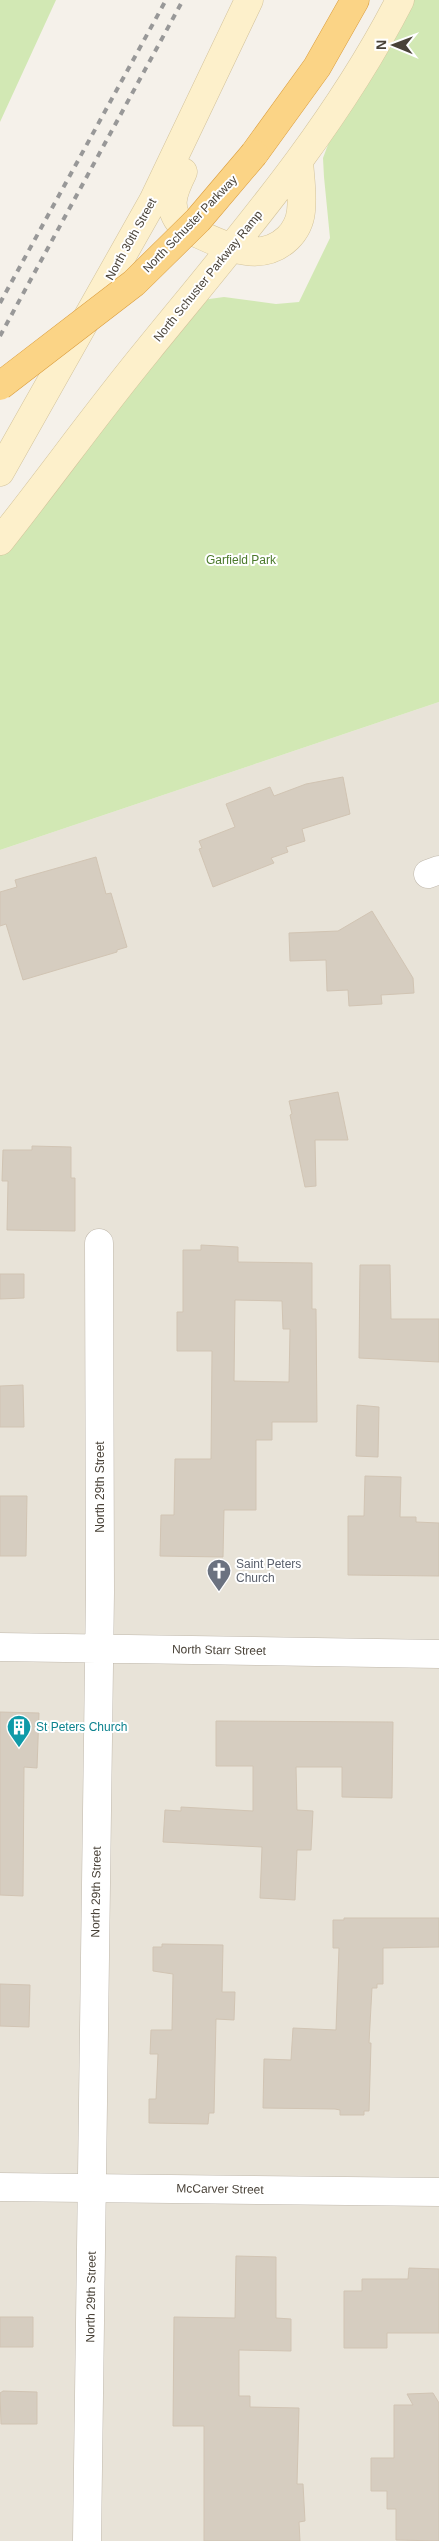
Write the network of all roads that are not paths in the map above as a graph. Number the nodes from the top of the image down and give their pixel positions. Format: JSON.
{"nodes":[{"id":1,"x":249,"y":0,"type":"edge"},
{"id":2,"x":260,"y":0,"type":"edge"},
{"id":3,"x":355,"y":0,"type":"edge"},
{"id":4,"x":400,"y":0,"type":"edge"},
{"id":5,"x":299,"y":161,"type":"junction"},
{"id":6,"x":232,"y":247,"type":"junction"},
{"id":7,"x":0,"y":386,"type":"edge"},
{"id":8,"x":0,"y":472,"type":"edge"},
{"id":9,"x":0,"y":541,"type":"edge"},
{"id":10,"x":99,"y":1243,"type":"dead end"},
{"id":11,"x":0,"y":1647,"type":"edge"},
{"id":12,"x":99,"y":1649,"type":"junction"},
{"id":13,"x":439,"y":1654,"type":"edge"},
{"id":14,"x":0,"y":2187,"type":"edge"},
{"id":15,"x":92,"y":2188,"type":"junction"},
{"id":16,"x":439,"y":2192,"type":"edge"},
{"id":17,"x":87,"y":2541,"type":"edge"}],
"edges":[{"from":1,"to":8,"type":"main road","name":"North 30th Street"},
{"from":2,"to":6,"type":"main road"},
{"from":3,"to":7,"type":"highway","name":"North Schuster Parkway","bridge":true},
{"from":4,"to":5,"type":"main road","name":"North Schuster Parkway Ramp"},
{"from":5,"to":6,"type":"main road","name":"North Schuster Parkway Ramp"},
{"from":5,"to":6,"type":"main road"},
{"from":6,"to":9,"type":"main road","name":"North Schuster Parkway Ramp"},
{"from":10,"to":12,"type":"street","name":"North 29th Street"},
{"from":11,"to":12,"type":"street","name":"North Starr Street"},
{"from":12,"to":13,"type":"street","name":"North Starr Street"},
{"from":12,"to":15,"type":"street","name":"North 29th Street"},
{"from":14,"to":15,"type":"street","name":"McCarver Street"},
{"from":15,"to":16,"type":"street","name":"McCarver Street"},
{"from":15,"to":17,"type":"street","name":"North 29th Street"}]}
